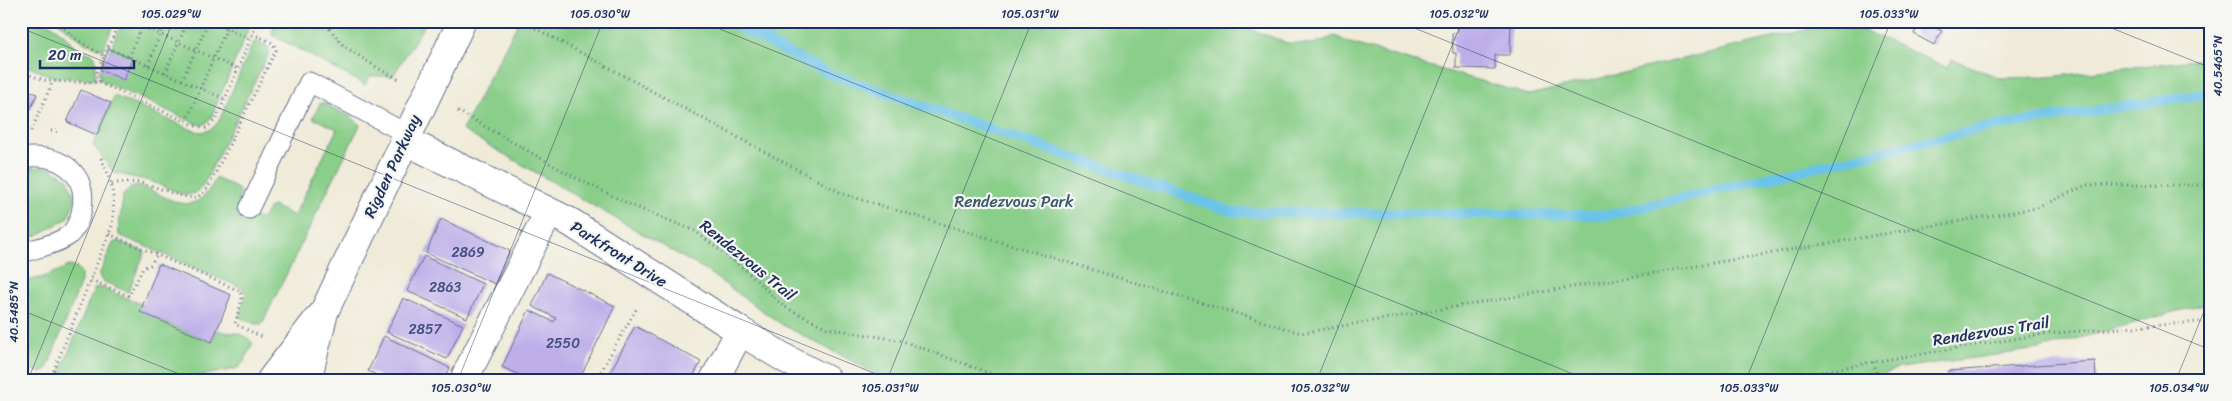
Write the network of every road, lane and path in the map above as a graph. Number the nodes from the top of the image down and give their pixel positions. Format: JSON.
{"nodes":[{"id":1,"x":52,"y":21,"type":"edge"},
{"id":2,"x":120,"y":21,"type":"edge"},
{"id":3,"x":130,"y":21,"type":"edge"},
{"id":4,"x":144,"y":21,"type":"edge"},
{"id":5,"x":165,"y":21,"type":"edge"},
{"id":6,"x":188,"y":21,"type":"edge"},
{"id":7,"x":210,"y":21,"type":"edge"},
{"id":8,"x":230,"y":21,"type":"edge"},
{"id":9,"x":258,"y":21,"type":"edge"},
{"id":10,"x":323,"y":21,"type":"edge"},
{"id":11,"x":462,"y":21,"type":"edge"},
{"id":12,"x":522,"y":21,"type":"edge"},
{"id":13,"x":143,"y":27,"type":"junction"},
{"id":14,"x":227,"y":28,"type":"junction"},
{"id":15,"x":160,"y":34,"type":"junction"},
{"id":16,"x":253,"y":34,"type":"junction"},
{"id":17,"x":250,"y":39,"type":"junction"},
{"id":18,"x":178,"y":42,"type":"junction"},
{"id":19,"x":108,"y":48,"type":"junction"},
{"id":20,"x":196,"y":50,"type":"junction"},
{"id":21,"x":104,"y":56,"type":"junction"},
{"id":22,"x":129,"y":57,"type":"junction"},
{"id":23,"x":214,"y":58,"type":"junction"},
{"id":24,"x":148,"y":65,"type":"junction"},
{"id":25,"x":238,"y":69,"type":"junction"},
{"id":26,"x":21,"y":72,"type":"edge"},
{"id":27,"x":166,"y":73,"type":"junction"},
{"id":28,"x":182,"y":80,"type":"junction"},
{"id":29,"x":400,"y":80,"type":"dead end"},
{"id":30,"x":52,"y":81,"type":"junction"},
{"id":31,"x":100,"y":83,"type":"junction"},
{"id":32,"x":201,"y":88,"type":"junction"},
{"id":33,"x":225,"y":99,"type":"junction"},
{"id":34,"x":458,"y":111,"type":"dead end"},
{"id":35,"x":186,"y":122,"type":"junction"},
{"id":36,"x":31,"y":131,"type":"dead end"},
{"id":37,"x":406,"y":137,"type":"junction"},
{"id":38,"x":21,"y":158,"type":"edge"},
{"id":39,"x":101,"y":158,"type":"dead end"},
{"id":40,"x":112,"y":184,"type":"junction"},
{"id":41,"x":2211,"y":185,"type":"edge"},
{"id":42,"x":249,"y":209,"type":"dead end"},
{"id":43,"x":549,"y":212,"type":"junction"},
{"id":44,"x":109,"y":234,"type":"junction"},
{"id":45,"x":21,"y":253,"type":"edge"},
{"id":46,"x":157,"y":255,"type":"junction"},
{"id":47,"x":91,"y":280,"type":"junction"},
{"id":48,"x":638,"y":306,"type":"dead end"},
{"id":49,"x":324,"y":312,"type":"junction"},
{"id":50,"x":2211,"y":321,"type":"edge"},
{"id":51,"x":740,"y":331,"type":"junction"},
{"id":52,"x":262,"y":337,"type":"dead end"},
{"id":53,"x":1873,"y":362,"type":"junction"},
{"id":54,"x":50,"y":380,"type":"edge"},
{"id":55,"x":271,"y":380,"type":"edge"},
{"id":56,"x":307,"y":380,"type":"edge"},
{"id":57,"x":467,"y":380,"type":"edge"},
{"id":58,"x":596,"y":380,"type":"edge"},
{"id":59,"x":714,"y":380,"type":"edge"},
{"id":60,"x":827,"y":380,"type":"edge"},
{"id":61,"x":1008,"y":380,"type":"edge"},
{"id":62,"x":1778,"y":380,"type":"edge"},
{"id":63,"x":1879,"y":380,"type":"edge"}],
"edges":[{"from":1,"to":21,"type":"path"},
{"from":2,"to":19,"type":"path"},
{"from":3,"to":13,"type":"path"},
{"from":4,"to":13,"type":"path"},
{"from":5,"to":15,"type":"path"},
{"from":6,"to":18,"type":"path"},
{"from":7,"to":14,"type":"path"},
{"from":7,"to":20,"type":"path"},
{"from":8,"to":14,"type":"path"},
{"from":9,"to":16,"type":"path"},
{"from":10,"to":29,"type":"path"},
{"from":11,"to":37,"type":"street","name":"Rigden Parkway"},
{"from":12,"to":41,"type":"path"},
{"from":13,"to":15,"type":"path"},
{"from":13,"to":22,"type":"path"},
{"from":14,"to":17,"type":"path"},
{"from":14,"to":23,"type":"path"},
{"from":15,"to":18,"type":"path"},
{"from":15,"to":24,"type":"path"},
{"from":16,"to":17,"type":"path"},
{"from":16,"to":40,"type":"path"},
{"from":17,"to":25,"type":"path"},
{"from":18,"to":20,"type":"path"},
{"from":18,"to":27,"type":"path"},
{"from":19,"to":21,"type":"path"},
{"from":19,"to":22,"type":"path"},
{"from":20,"to":23,"type":"path"},
{"from":20,"to":28,"type":"path"},
{"from":21,"to":31,"type":"path"},
{"from":22,"to":24,"type":"path"},
{"from":23,"to":25,"type":"path"},
{"from":23,"to":32,"type":"path"},
{"from":24,"to":27,"type":"path"},
{"from":25,"to":33,"type":"path"},
{"from":26,"to":30,"type":"path"},
{"from":27,"to":28,"type":"path"},
{"from":28,"to":32,"type":"path"},
{"from":30,"to":31,"type":"path"},
{"from":30,"to":36,"type":"path"},
{"from":31,"to":35,"type":"path"},
{"from":32,"to":33,"type":"path"},
{"from":32,"to":35,"type":"path"},
{"from":33,"to":35,"type":"path"},
{"from":34,"to":61,"type":"path","name":"Rendezvous Trail"},
{"from":37,"to":42,"type":"lane"},
{"from":37,"to":43,"type":"street","name":"Parkfront Drive"},
{"from":37,"to":49,"type":"street","name":"Rigden Parkway"},
{"from":38,"to":45,"type":"lane"},
{"from":39,"to":40,"type":"path"},
{"from":40,"to":44,"type":"path"},
{"from":43,"to":51,"type":"street","name":"Parkfront Drive"},
{"from":43,"to":57,"type":"street"},
{"from":44,"to":46,"type":"path"},
{"from":44,"to":47,"type":"path"},
{"from":46,"to":47,"type":"path"},
{"from":46,"to":52,"type":"path"},
{"from":47,"to":54,"type":"path"},
{"from":48,"to":58,"type":"path"},
{"from":49,"to":55,"type":"street","name":"Rigden Parkway"},
{"from":49,"to":56,"type":"street","name":"Rigden Parkway"},
{"from":50,"to":53,"type":"path","name":"Rendezvous Trail"},
{"from":51,"to":59,"type":"street"},
{"from":51,"to":60,"type":"street","name":"Parkfront Drive"},
{"from":53,"to":62,"type":"path","name":"Rendezvous Trail"},
{"from":53,"to":63,"type":"path"}]}
